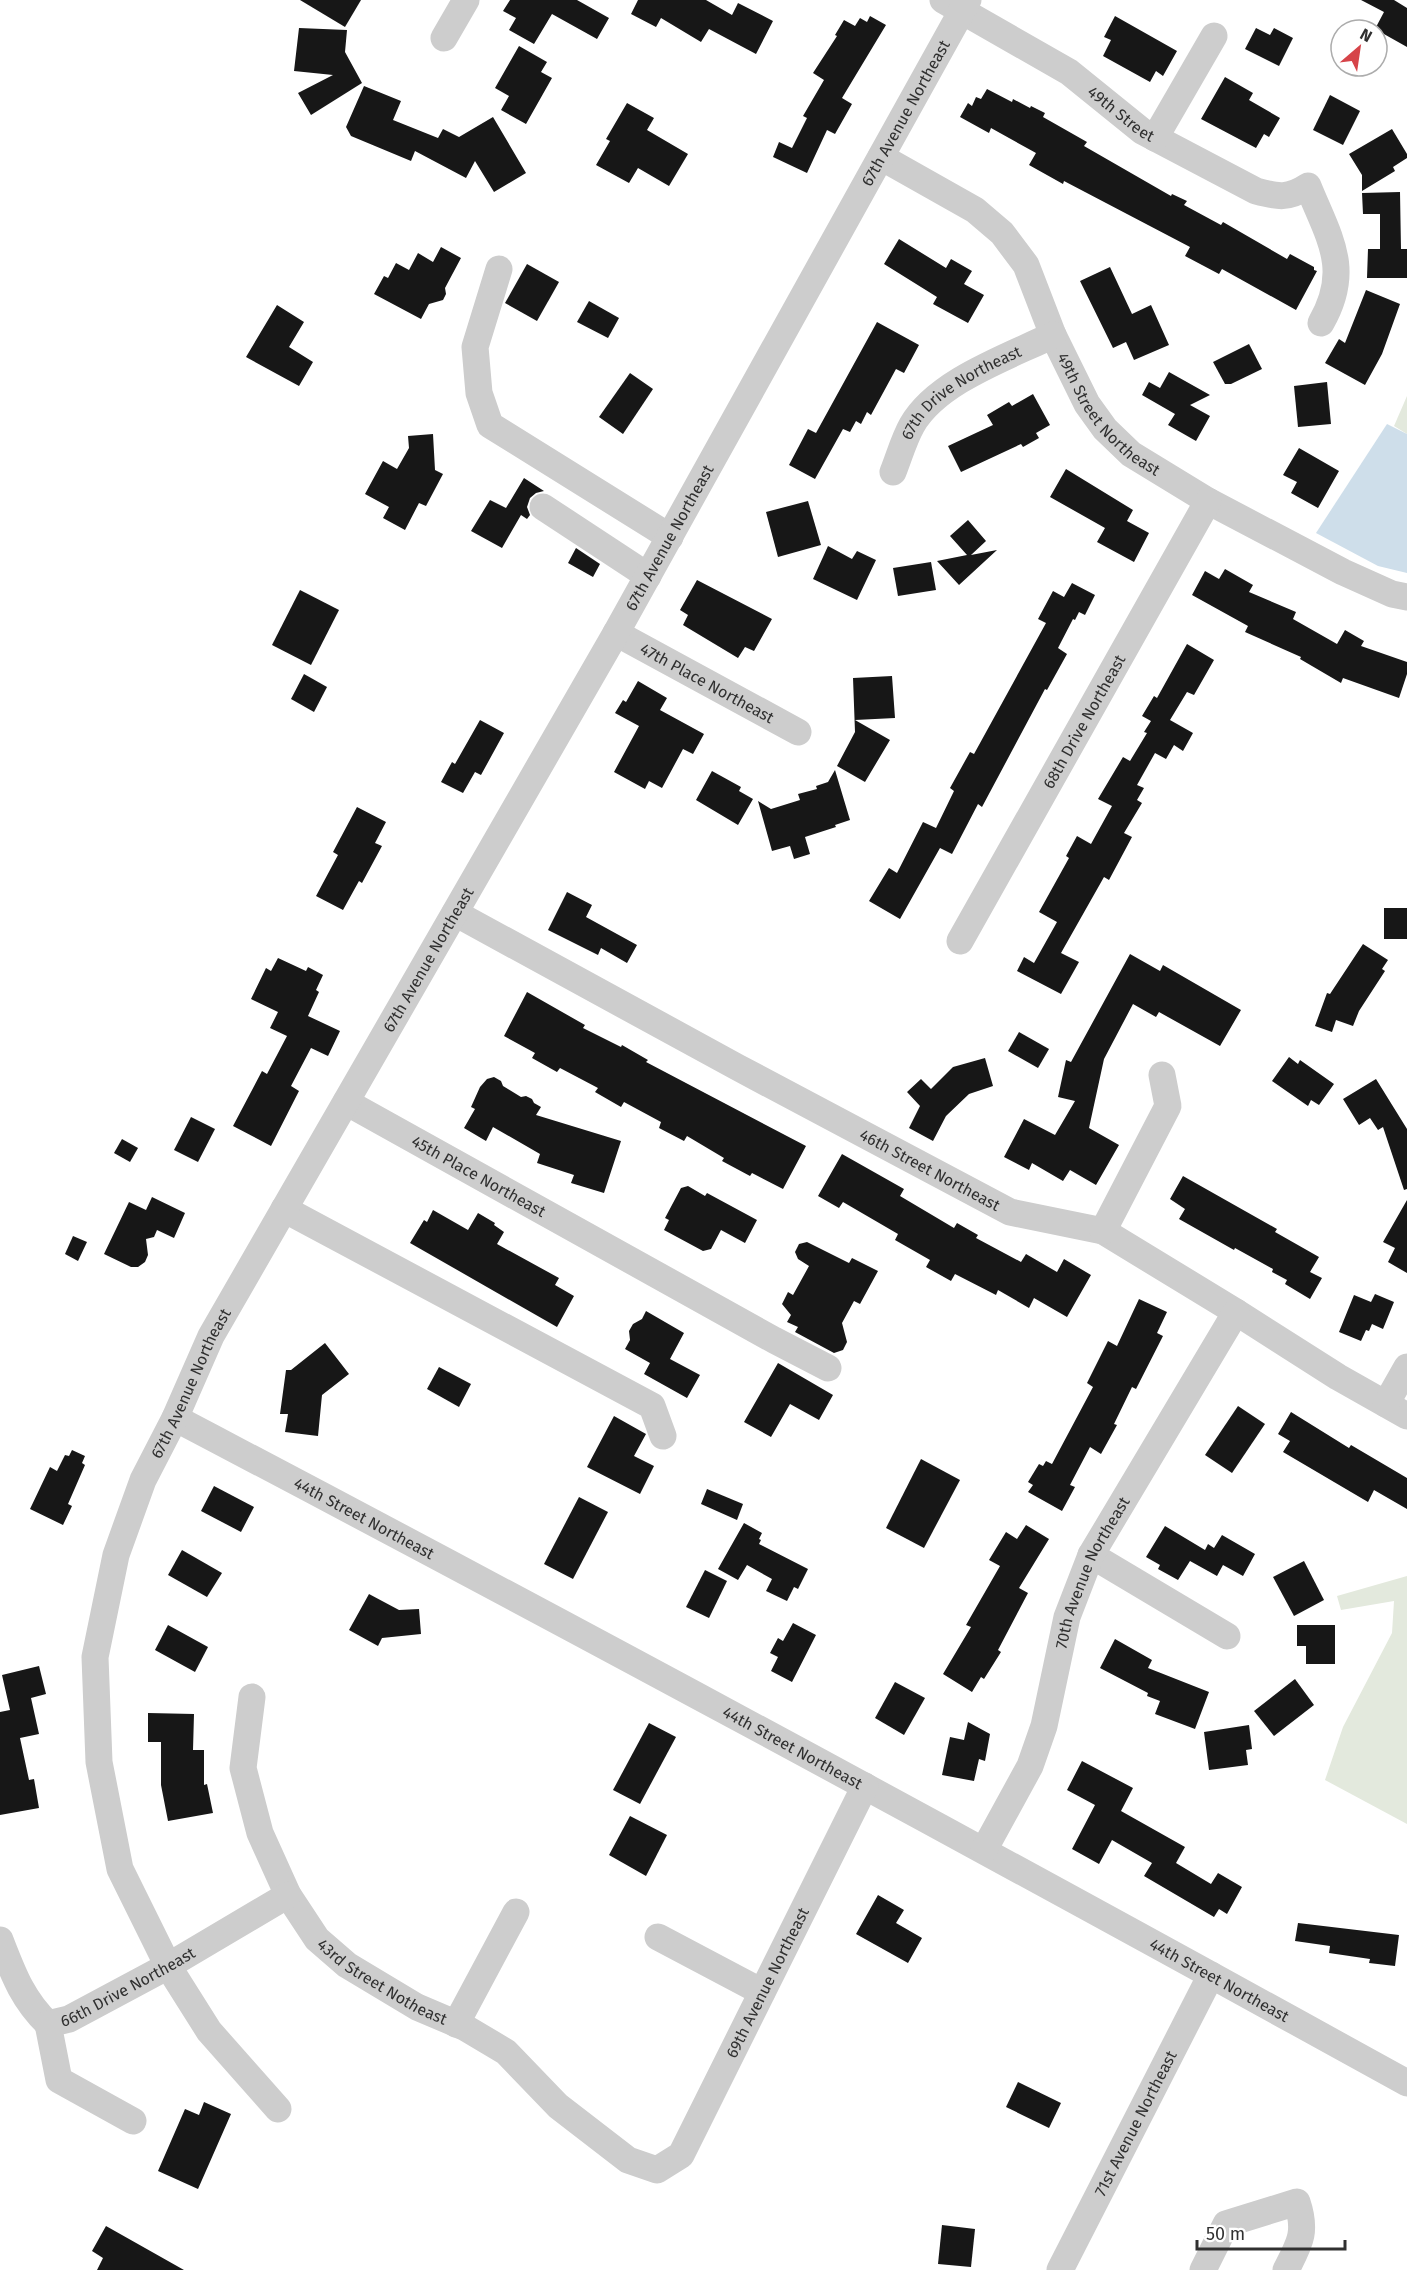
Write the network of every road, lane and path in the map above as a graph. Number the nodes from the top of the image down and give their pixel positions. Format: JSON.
{"nodes":[{"id":1,"x":466,"y":0,"type":"edge"},
{"id":2,"x":958,"y":4,"type":"edge"},
{"id":3,"x":1214,"y":36,"type":"dead end"},
{"id":4,"x":444,"y":38,"type":"dead end"},
{"id":5,"x":1155,"y":138,"type":"junction"},
{"id":6,"x":881,"y":157,"type":"junction"},
{"id":7,"x":499,"y":269,"type":"dead end"},
{"id":8,"x":1321,"y":323,"type":"dead end"},
{"id":9,"x":1053,"y":334,"type":"junction"},
{"id":10,"x":893,"y":472,"type":"dead end"},
{"id":11,"x":1208,"y":501,"type":"junction"},
{"id":12,"x":543,"y":507,"type":"dead end"},
{"id":13,"x":670,"y":537,"type":"junction"},
{"id":14,"x":648,"y":576,"type":"junction"},
{"id":15,"x":1407,"y":597,"type":"edge"},
{"id":16,"x":616,"y":633,"type":"junction"},
{"id":17,"x":798,"y":732,"type":"dead end"},
{"id":18,"x":455,"y":913,"type":"junction"},
{"id":19,"x":960,"y":941,"type":"dead end"},
{"id":20,"x":1162,"y":1075,"type":"dead end"},
{"id":21,"x":346,"y":1102,"type":"junction"},
{"id":22,"x":284,"y":1209,"type":"junction"},
{"id":23,"x":1103,"y":1231,"type":"junction"},
{"id":24,"x":1236,"y":1311,"type":"junction"},
{"id":25,"x":1407,"y":1367,"type":"edge"},
{"id":26,"x":828,"y":1368,"type":"dead end"},
{"id":27,"x":1396,"y":1410,"type":"edge"},
{"id":28,"x":175,"y":1418,"type":"junction"},
{"id":29,"x":663,"y":1436,"type":"dead end"},
{"id":30,"x":1091,"y":1555,"type":"junction"},
{"id":31,"x":1227,"y":1636,"type":"dead end"},
{"id":32,"x":252,"y":1697,"type":"dead end"},
{"id":33,"x":865,"y":1786,"type":"junction"},
{"id":34,"x":984,"y":1850,"type":"junction"},
{"id":35,"x":288,"y":1895,"type":"junction"},
{"id":36,"x":516,"y":1912,"type":"dead end"},
{"id":37,"x":658,"y":1937,"type":"dead end"},
{"id":38,"x":0,"y":1940,"type":"edge"},
{"id":39,"x":168,"y":1966,"type":"junction"},
{"id":40,"x":1211,"y":1975,"type":"junction"},
{"id":41,"x":762,"y":1992,"type":"junction"},
{"id":42,"x":48,"y":2024,"type":"junction"},
{"id":43,"x":456,"y":2024,"type":"junction"},
{"id":44,"x":1407,"y":2083,"type":"edge"},
{"id":45,"x":278,"y":2109,"type":"dead end"},
{"id":46,"x":133,"y":2121,"type":"dead end"},
{"id":47,"x":657,"y":2170,"type":"joint"},
{"id":48,"x":1060,"y":2270,"type":"edge"},
{"id":49,"x":1203,"y":2270,"type":"edge"},
{"id":50,"x":1286,"y":2270,"type":"edge"}],
"edges":[{"from":1,"to":4,"type":"street"},
{"from":2,"to":5,"type":"street","name":"49th Street"},
{"from":2,"to":6,"type":"street","name":"67th Avenue Northeast"},
{"from":3,"to":5,"type":"street"},
{"from":5,"to":8,"type":"street","name":"49th Street"},
{"from":6,"to":9,"type":"street","name":"49th Street Northeast"},
{"from":6,"to":13,"type":"street","name":"67th Avenue Northeast"},
{"from":7,"to":13,"type":"street"},
{"from":9,"to":10,"type":"street","name":"67th Drive Northeast"},
{"from":9,"to":11,"type":"street","name":"49th Street Northeast"},
{"from":11,"to":15,"type":"street","name":"49th Street Northeast"},
{"from":11,"to":19,"type":"street","name":"68th Drive Northeast"},
{"from":12,"to":14,"type":"street"},
{"from":13,"to":14,"type":"street","name":"67th Avenue Northeast"},
{"from":14,"to":16,"type":"street","name":"67th Avenue Northeast"},
{"from":16,"to":17,"type":"street","name":"47th Place Northeast"},
{"from":16,"to":18,"type":"street","name":"67th Avenue Northeast"},
{"from":18,"to":21,"type":"street","name":"67th Avenue Northeast"},
{"from":18,"to":23,"type":"street","name":"46th Street Northeast"},
{"from":20,"to":23,"type":"street"},
{"from":21,"to":22,"type":"street","name":"67th Avenue Northeast"},
{"from":21,"to":26,"type":"street","name":"45th Place Northeast"},
{"from":22,"to":28,"type":"street","name":"67th Avenue Northeast"},
{"from":22,"to":29,"type":"street"},
{"from":23,"to":24,"type":"street","name":"46th Street Northeast"},
{"from":24,"to":27,"type":"street","name":"46th Street Northeast"},
{"from":24,"to":30,"type":"street","name":"70th Avenue Northeast"},
{"from":25,"to":27,"type":"street"},
{"from":28,"to":33,"type":"street","name":"44th Street Northeast"},
{"from":28,"to":39,"type":"street","name":"67th Avenue Northeast"},
{"from":30,"to":31,"type":"street"},
{"from":30,"to":34,"type":"street","name":"70th Avenue Northeast"},
{"from":32,"to":35,"type":"street","name":"43rd Street Notheast"},
{"from":33,"to":34,"type":"street","name":"44th Street Northeast"},
{"from":33,"to":41,"type":"street","name":"69th Avenue Northeast"},
{"from":34,"to":40,"type":"street","name":"44th Street Northeast"},
{"from":35,"to":39,"type":"street","name":"66th Drive Northeast"},
{"from":35,"to":43,"type":"street","name":"43rd Street Notheast"},
{"from":36,"to":43,"type":"street"},
{"from":37,"to":41,"type":"street"},
{"from":38,"to":42,"type":"street","name":"66th Drive Northeast"},
{"from":39,"to":42,"type":"street","name":"66th Drive Northeast"},
{"from":39,"to":45,"type":"street","name":"67th Avenue Northeast"},
{"from":40,"to":44,"type":"street","name":"44th Street Northeast"},
{"from":40,"to":48,"type":"street","name":"71st Avenue Northeast"},
{"from":41,"to":47,"type":"street","name":"69th Avenue Northeast"},
{"from":42,"to":46,"type":"street"},
{"from":43,"to":47,"type":"street","name":"43rd Street Notheast"},
{"from":49,"to":50,"type":"street"}]}
